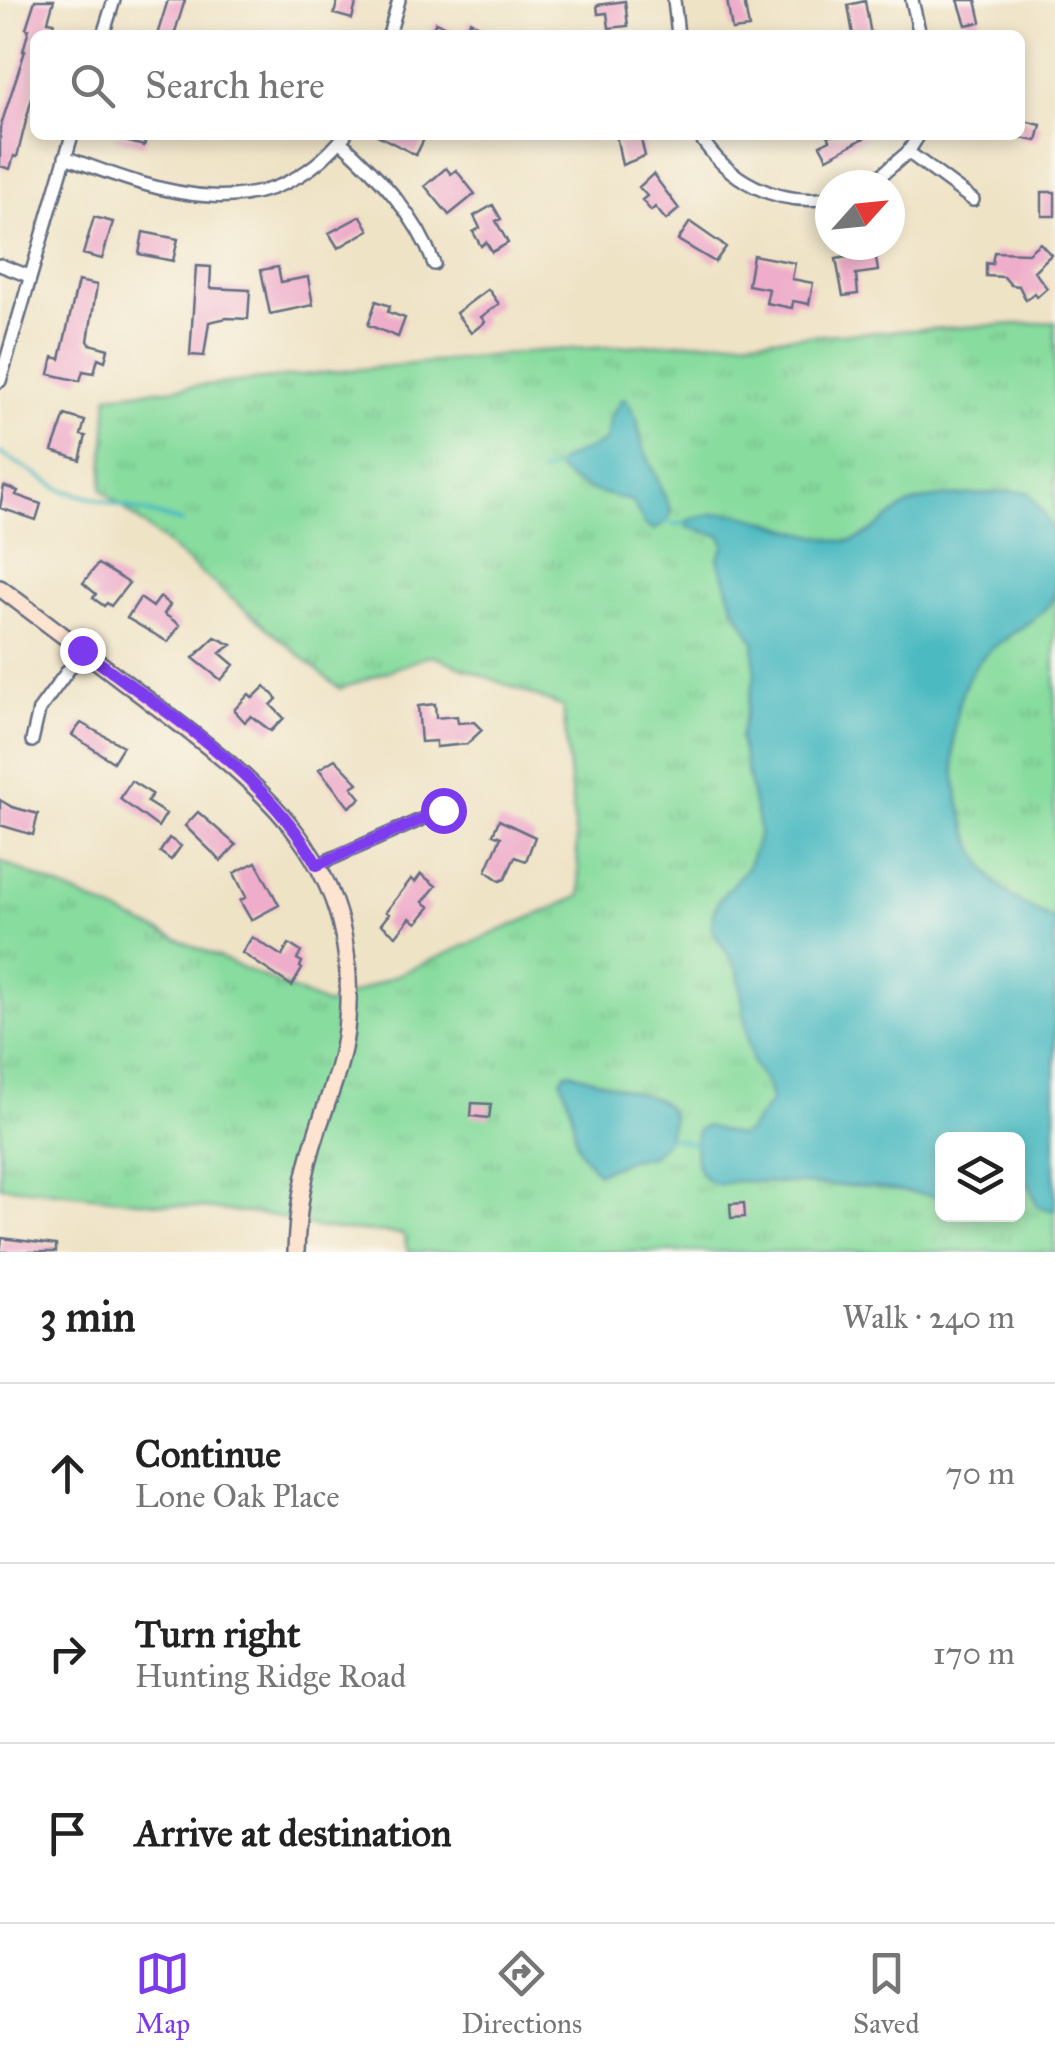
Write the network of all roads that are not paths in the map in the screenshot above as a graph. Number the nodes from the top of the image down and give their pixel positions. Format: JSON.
{"nodes":[{"id":1,"x":114,"y":0,"type":"edge"},
{"id":2,"x":399,"y":0,"type":"edge"},
{"id":3,"x":674,"y":0,"type":"edge"},
{"id":4,"x":912,"y":0,"type":"edge"},
{"id":5,"x":105,"y":30,"type":"edge"},
{"id":6,"x":390,"y":30,"type":"edge"},
{"id":7,"x":677,"y":30,"type":"edge"},
{"id":8,"x":919,"y":30,"type":"edge"},
{"id":9,"x":70,"y":140,"type":"edge"},
{"id":10,"x":340,"y":140,"type":"edge"},
{"id":11,"x":344,"y":140,"type":"edge"},
{"id":12,"x":702,"y":140,"type":"edge"},
{"id":13,"x":916,"y":140,"type":"edge"},
{"id":14,"x":908,"y":152,"type":"junction"},
{"id":15,"x":64,"y":158,"type":"junction"},
{"id":16,"x":887,"y":170,"type":"edge"},
{"id":17,"x":815,"y":198,"type":"edge"},
{"id":18,"x":973,"y":200,"type":"dead end"},
{"id":19,"x":434,"y":264,"type":"dead end"},
{"id":20,"x":0,"y":265,"type":"edge"},
{"id":21,"x":29,"y":276,"type":"junction"},
{"id":22,"x":0,"y":381,"type":"edge"},
{"id":23,"x":0,"y":588,"type":"edge"},
{"id":24,"x":82,"y":650,"type":"junction"},
{"id":25,"x":32,"y":740,"type":"dead end"},
{"id":26,"x":443,"y":810,"type":"dead end"},
{"id":27,"x":317,"y":865,"type":"junction"},
{"id":28,"x":296,"y":1252,"type":"edge"}],
"edges":[{"from":1,"to":5,"type":"street"},
{"from":2,"to":6,"type":"street"},
{"from":3,"to":7,"type":"street"},
{"from":4,"to":8,"type":"street"},
{"from":9,"to":15,"type":"street"},
{"from":10,"to":15,"type":"street"},
{"from":11,"to":19,"type":"street"},
{"from":12,"to":17,"type":"street"},
{"from":13,"to":14,"type":"street"},
{"from":14,"to":16,"type":"street"},
{"from":14,"to":18,"type":"street"},
{"from":15,"to":21,"type":"street"},
{"from":20,"to":21,"type":"street"},
{"from":21,"to":22,"type":"street"},
{"from":23,"to":24,"type":"street"},
{"from":24,"to":25,"type":"street"},
{"from":24,"to":27,"type":"street"},
{"from":26,"to":27,"type":"street"},
{"from":27,"to":28,"type":"street"}]}
